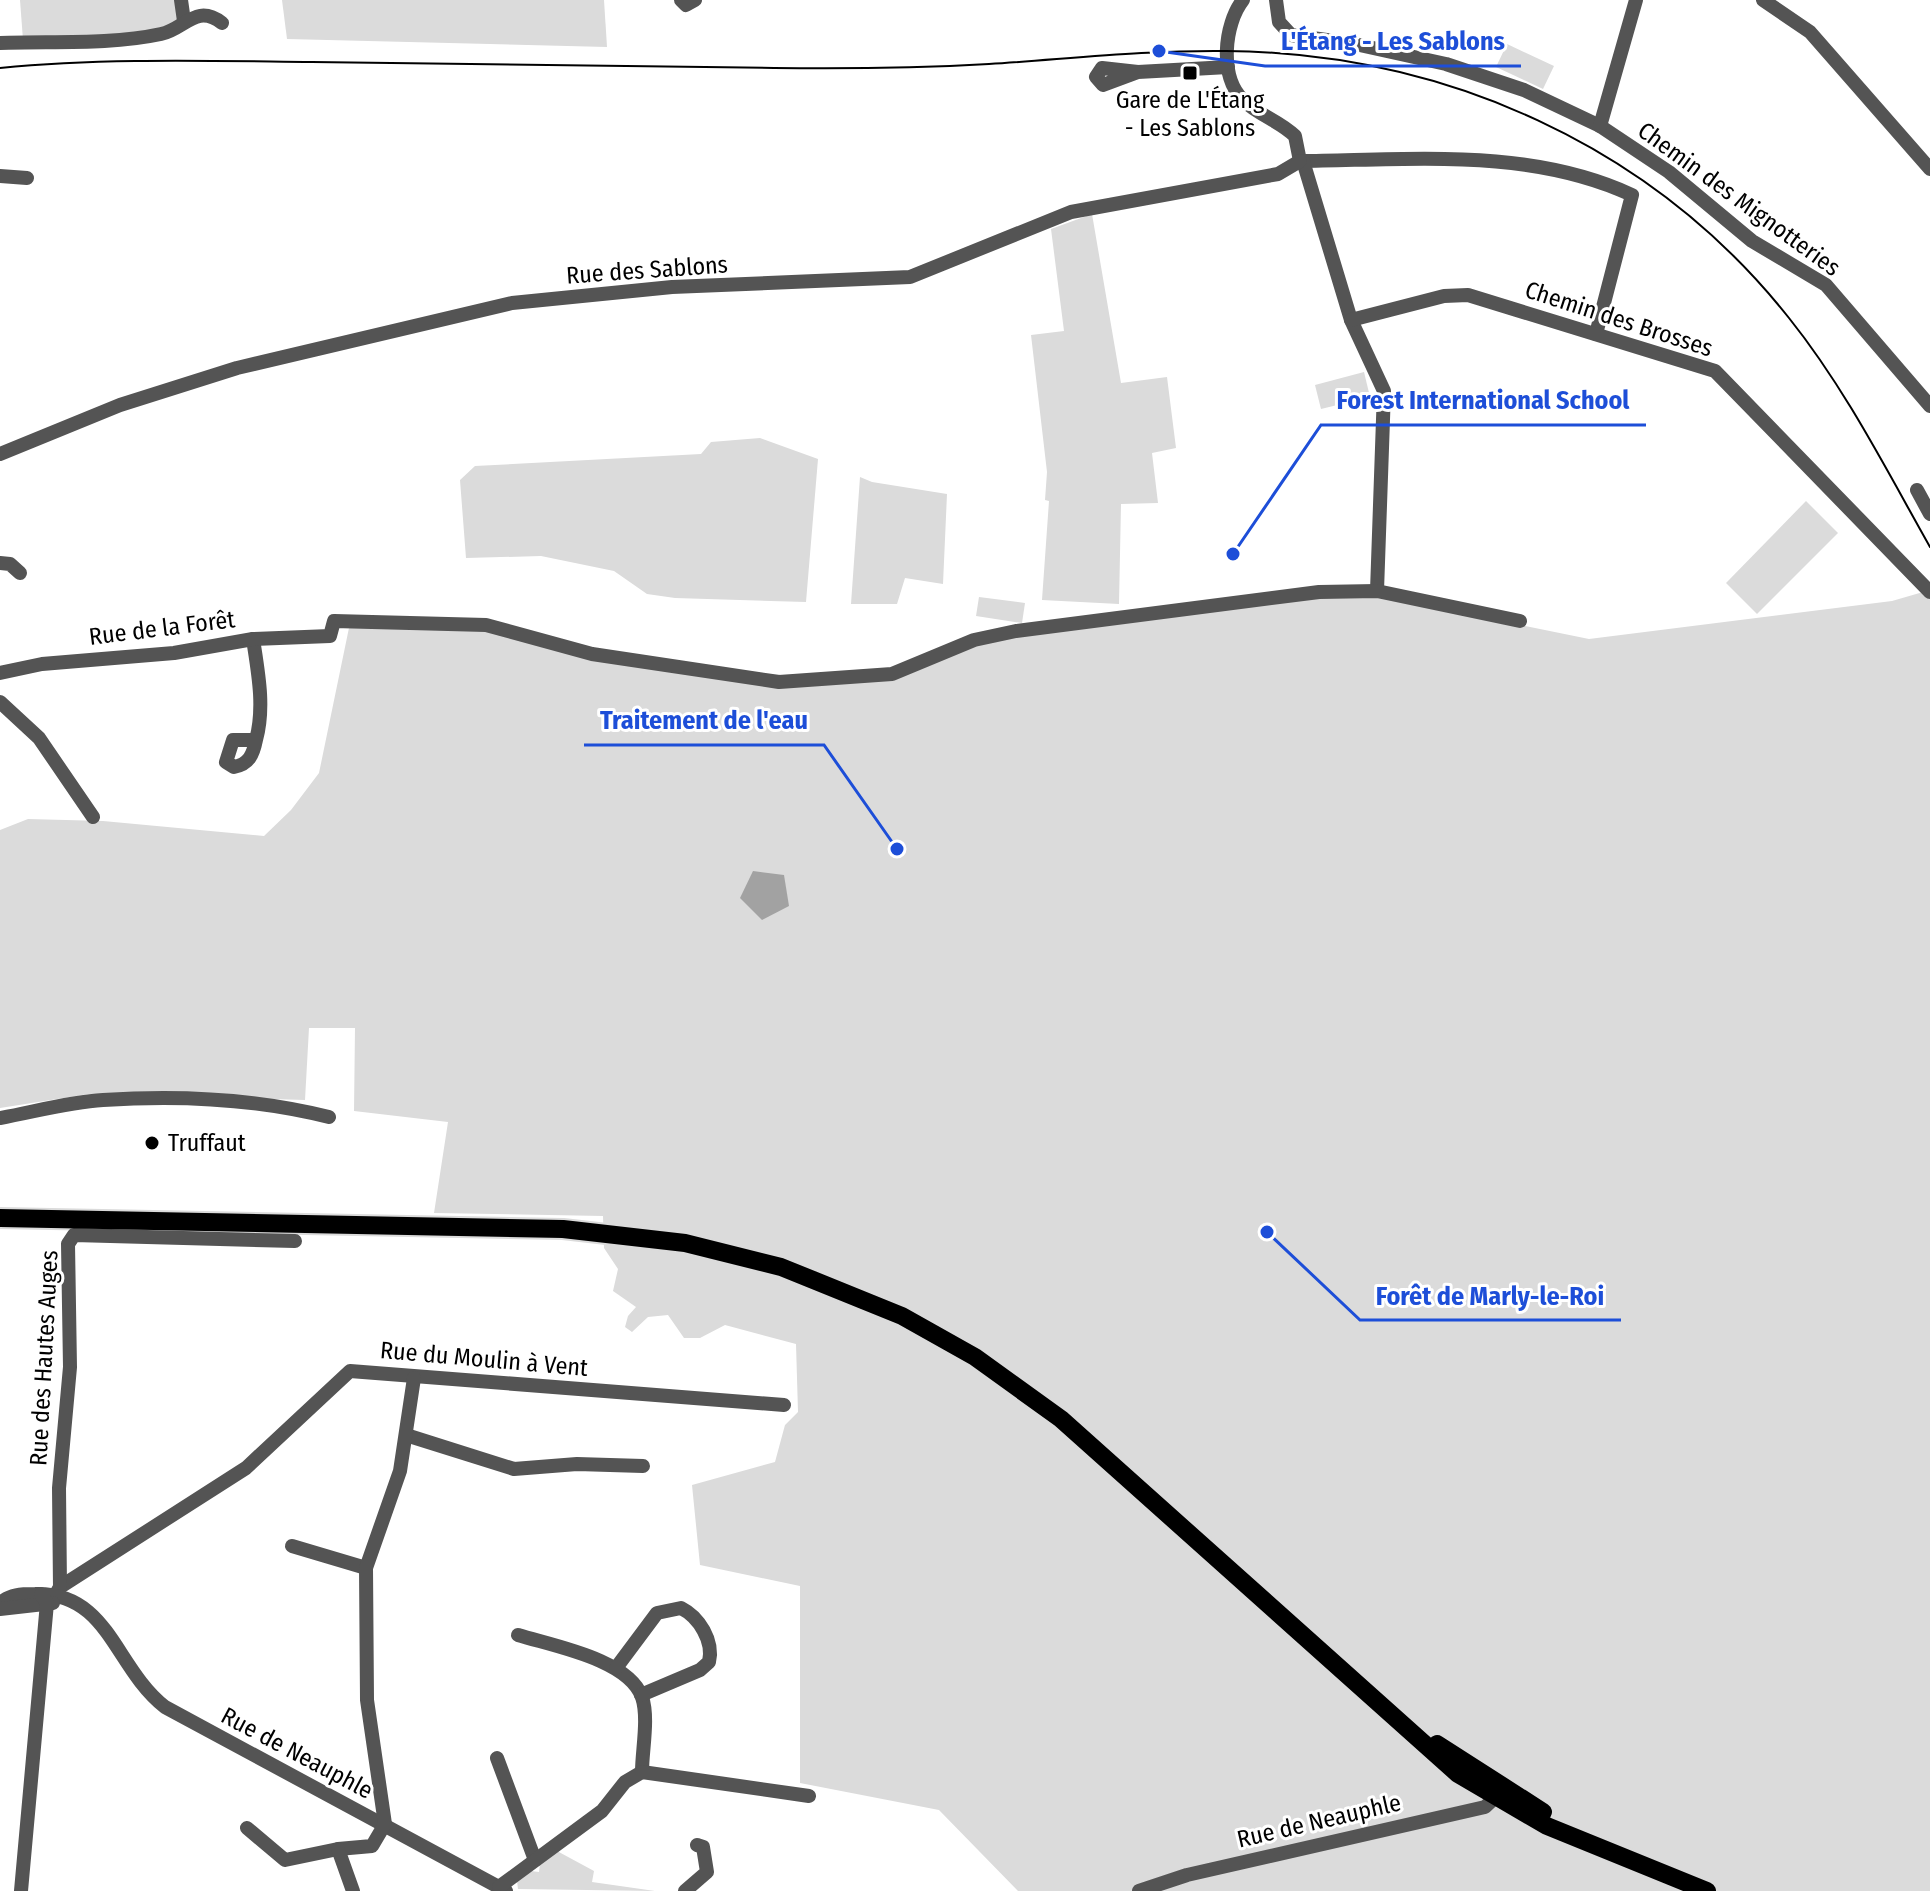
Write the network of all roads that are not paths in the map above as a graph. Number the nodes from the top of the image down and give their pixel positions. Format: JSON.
{"nodes":[{"id":1,"x":181,"y":0,"type":"edge"},
{"id":2,"x":681,"y":0,"type":"edge"},
{"id":3,"x":695,"y":0,"type":"edge"},
{"id":4,"x":1243,"y":0,"type":"edge"},
{"id":5,"x":1276,"y":0,"type":"edge"},
{"id":6,"x":1636,"y":0,"type":"edge"},
{"id":7,"x":1763,"y":0,"type":"edge"},
{"id":8,"x":184,"y":21,"type":"junction"},
{"id":9,"x":222,"y":23,"type":"dead end"},
{"id":10,"x":0,"y":43,"type":"edge"},
{"id":11,"x":1228,"y":67,"type":"junction"},
{"id":12,"x":1138,"y":72,"type":"dead end"},
{"id":13,"x":1600,"y":126,"type":"junction"},
{"id":14,"x":1301,"y":161,"type":"junction"},
{"id":15,"x":1930,"y":169,"type":"edge"},
{"id":16,"x":0,"y":176,"type":"edge"},
{"id":17,"x":27,"y":178,"type":"dead end"},
{"id":18,"x":1351,"y":320,"type":"junction"},
{"id":19,"x":1596,"y":334,"type":"junction"},
{"id":20,"x":1930,"y":406,"type":"edge"},
{"id":21,"x":0,"y":454,"type":"edge"},
{"id":22,"x":1917,"y":490,"type":"dead end"},
{"id":23,"x":1930,"y":514,"type":"edge"},
{"id":24,"x":0,"y":563,"type":"edge"},
{"id":25,"x":20,"y":573,"type":"dead end"},
{"id":26,"x":1377,"y":591,"type":"junction"},
{"id":27,"x":1930,"y":592,"type":"edge"},
{"id":28,"x":1520,"y":621,"type":"dead end"},
{"id":29,"x":253,"y":639,"type":"junction"},
{"id":30,"x":0,"y":673,"type":"edge"},
{"id":31,"x":0,"y":702,"type":"edge"},
{"id":32,"x":256,"y":740,"type":"dead end"},
{"id":33,"x":93,"y":817,"type":"dead end"},
{"id":34,"x":329,"y":1117,"type":"dead end"},
{"id":35,"x":0,"y":1118,"type":"edge"},
{"id":36,"x":1,"y":1218,"type":"edge"},
{"id":37,"x":295,"y":1241,"type":"dead end"},
{"id":38,"x":414,"y":1378,"type":"junction"},
{"id":39,"x":784,"y":1405,"type":"dead end"},
{"id":40,"x":406,"y":1435,"type":"junction"},
{"id":41,"x":643,"y":1466,"type":"dead end"},
{"id":42,"x":292,"y":1546,"type":"dead end"},
{"id":43,"x":366,"y":1568,"type":"junction"},
{"id":44,"x":51,"y":1594,"type":"junction"},
{"id":45,"x":0,"y":1607,"type":"edge"},
{"id":46,"x":518,"y":1635,"type":"dead end"},
{"id":47,"x":616,"y":1668,"type":"junction"},
{"id":48,"x":641,"y":1695,"type":"junction"},
{"id":49,"x":497,"y":1758,"type":"dead end"},
{"id":50,"x":642,"y":1772,"type":"junction"},
{"id":51,"x":1500,"y":1794,"type":"junction"},
{"id":52,"x":809,"y":1796,"type":"dead end"},
{"id":53,"x":385,"y":1824,"type":"junction"},
{"id":54,"x":247,"y":1828,"type":"dead end"},
{"id":55,"x":697,"y":1845,"type":"dead end"},
{"id":56,"x":338,"y":1849,"type":"junction"},
{"id":57,"x":535,"y":1860,"type":"junction"},
{"id":58,"x":502,"y":1889,"type":"edge"},
{"id":59,"x":21,"y":1891,"type":"edge"},
{"id":60,"x":353,"y":1891,"type":"edge"},
{"id":61,"x":685,"y":1891,"type":"edge"},
{"id":62,"x":1139,"y":1891,"type":"edge"},
{"id":63,"x":1707,"y":1891,"type":"edge"}],
"edges":[{"from":1,"to":8,"type":"street"},
{"from":2,"to":3,"type":"street"},
{"from":4,"to":11,"type":"street"},
{"from":5,"to":13,"type":"street","name":"Chemin des Mignotteries"},
{"from":6,"to":13,"type":"street"},
{"from":7,"to":15,"type":"street"},
{"from":8,"to":9,"type":"street"},
{"from":8,"to":10,"type":"street"},
{"from":11,"to":12,"type":"street"},
{"from":11,"to":14,"type":"street"},
{"from":13,"to":20,"type":"street","name":"Chemin des Mignotteries"},
{"from":14,"to":18,"type":"street"},
{"from":14,"to":19,"type":"street"},
{"from":14,"to":21,"type":"street","name":"Rue des Sablons"},
{"from":16,"to":17,"type":"street"},
{"from":18,"to":19,"type":"street","name":"Chemin des Brosses"},
{"from":18,"to":26,"type":"street"},
{"from":19,"to":27,"type":"street","name":"Chemin des Brosses"},
{"from":22,"to":23,"type":"street"},
{"from":24,"to":25,"type":"street"},
{"from":26,"to":28,"type":"street"},
{"from":26,"to":29,"type":"street","name":"Rue de la Forêt"},
{"from":29,"to":30,"type":"street","name":"Rue de la Forêt"},
{"from":29,"to":32,"type":"street"},
{"from":31,"to":33,"type":"street"},
{"from":34,"to":35,"type":"street"},
{"from":36,"to":51,"type":"main road"},
{"from":37,"to":44,"type":"street","name":"Rue des Hautes Auges"},
{"from":38,"to":39,"type":"street","name":"Rue du Moulin à Vent"},
{"from":38,"to":40,"type":"street"},
{"from":38,"to":44,"type":"street","name":"Rue du Moulin à Vent"},
{"from":40,"to":41,"type":"street"},
{"from":40,"to":43,"type":"street"},
{"from":42,"to":43,"type":"street"},
{"from":43,"to":53,"type":"street"},
{"from":44,"to":45,"type":"street"},
{"from":44,"to":53,"type":"street","name":"Rue de Neauphle"},
{"from":44,"to":59,"type":"street"},
{"from":46,"to":47,"type":"street"},
{"from":47,"to":48,"type":"street"},
{"from":47,"to":48,"type":"street"},
{"from":48,"to":50,"type":"street"},
{"from":49,"to":57,"type":"street"},
{"from":50,"to":52,"type":"street"},
{"from":50,"to":57,"type":"street"},
{"from":51,"to":62,"type":"street","name":"Rue de Neauphle"},
{"from":51,"to":63,"type":"main road"},
{"from":53,"to":56,"type":"street"},
{"from":53,"to":58,"type":"street","name":"Rue de Neauphle"},
{"from":54,"to":56,"type":"street"},
{"from":55,"to":61,"type":"street"},
{"from":56,"to":60,"type":"street"},
{"from":57,"to":58,"type":"street"}]}
